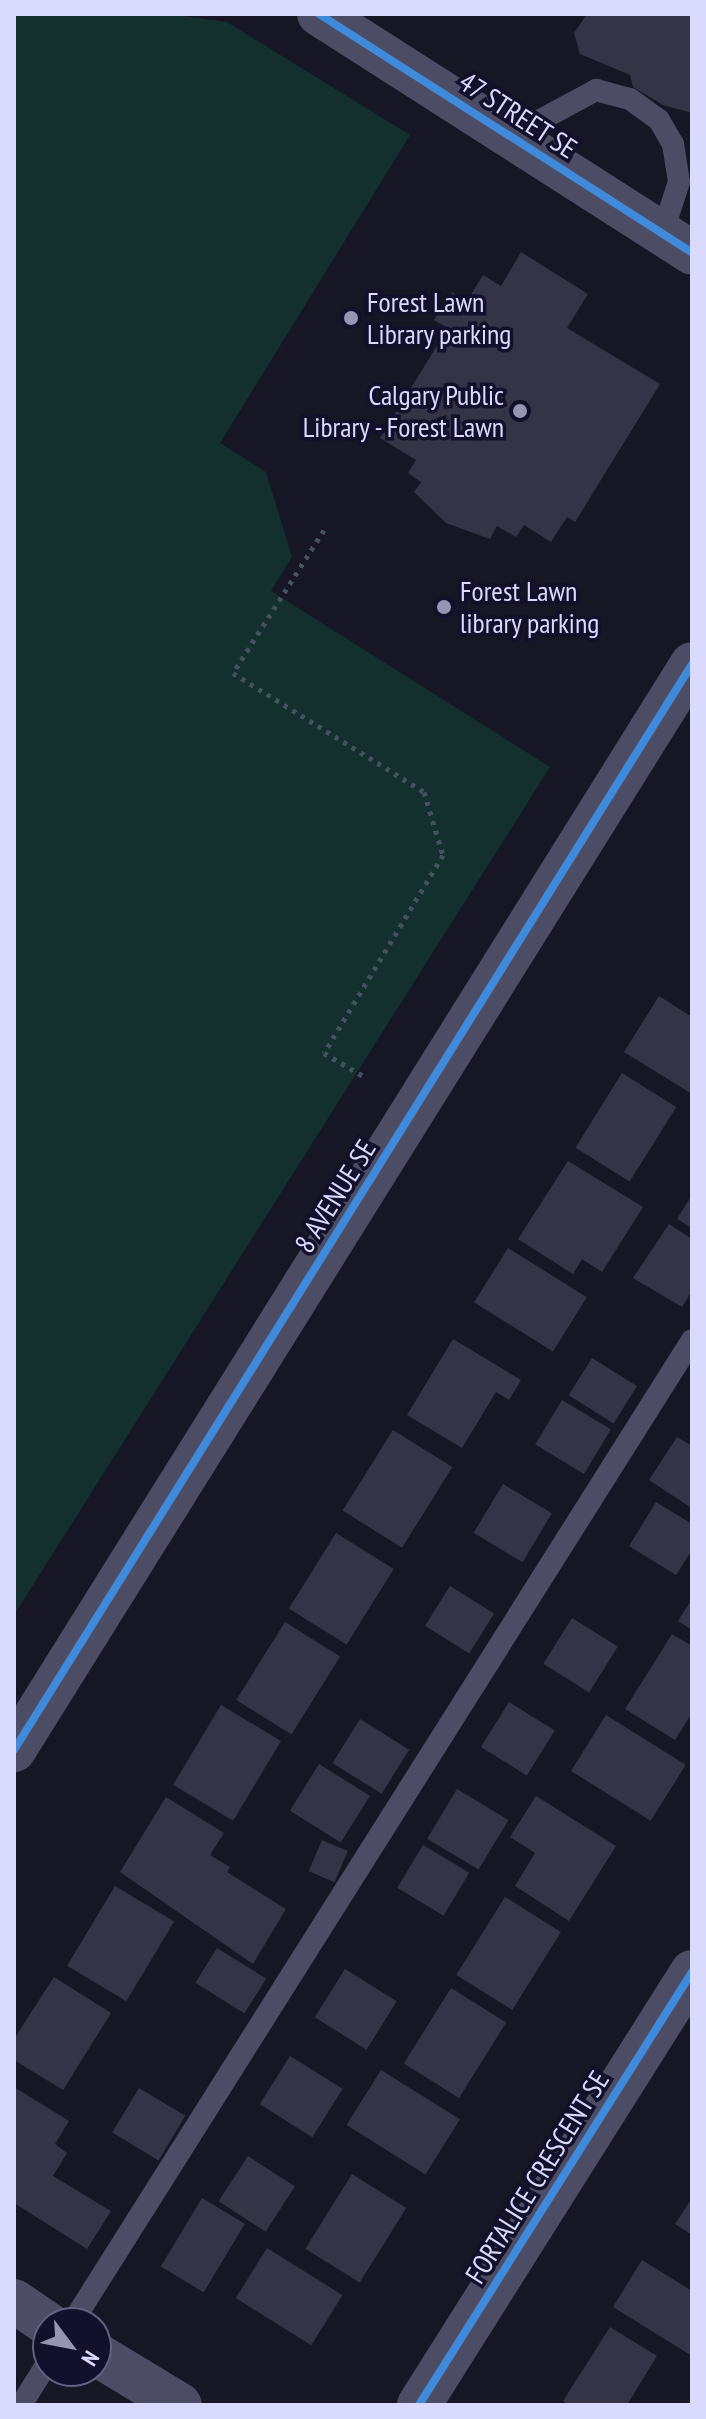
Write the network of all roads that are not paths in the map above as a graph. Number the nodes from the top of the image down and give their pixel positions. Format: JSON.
{"nodes":[{"id":1,"x":319,"y":14,"type":"edge"},
{"id":2,"x":511,"y":136,"type":"junction"},
{"id":3,"x":677,"y":244,"type":"edge"},
{"id":4,"x":692,"y":664,"type":"edge"},
{"id":5,"x":692,"y":1340,"type":"edge"},
{"id":6,"x":14,"y":1750,"type":"edge"},
{"id":7,"x":692,"y":1972,"type":"edge"},
{"id":8,"x":14,"y":2301,"type":"edge"},
{"id":9,"x":82,"y":2307,"type":"edge"},
{"id":10,"x":32,"y":2313,"type":"edge"},
{"id":11,"x":112,"y":2364,"type":"edge"},
{"id":12,"x":32,"y":2387,"type":"edge"},
{"id":13,"x":21,"y":2405,"type":"edge"},
{"id":14,"x":180,"y":2405,"type":"edge"},
{"id":15,"x":419,"y":2405,"type":"edge"}],
"edges":[{"from":1,"to":2,"type":"street","name":"47 STREET SE"},
{"from":2,"to":3,"type":"street","name":"47 STREET SE"},
{"from":2,"to":3,"type":"lane"},
{"from":4,"to":6,"type":"street","name":"8 AVENUE SE"},
{"from":5,"to":9,"type":"lane"},
{"from":7,"to":15,"type":"street","name":"FORTALICE CRESCENT SE"},
{"from":8,"to":10,"type":"street"},
{"from":11,"to":14,"type":"street"},
{"from":12,"to":13,"type":"lane"}]}
